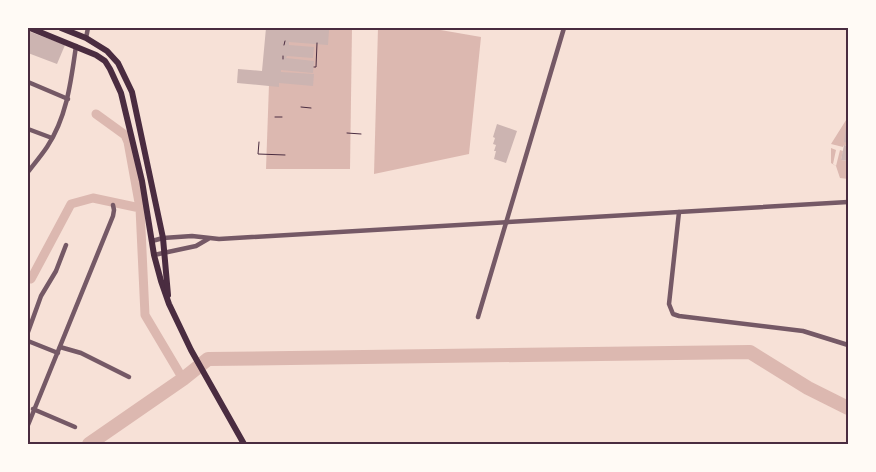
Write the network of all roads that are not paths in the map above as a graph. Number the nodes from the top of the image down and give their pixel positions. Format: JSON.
{"nodes":[{"id":1,"x":30,"y":28,"type":"edge"},
{"id":2,"x":60,"y":28,"type":"edge"},
{"id":3,"x":88,"y":28,"type":"edge"},
{"id":4,"x":564,"y":28,"type":"edge"},
{"id":5,"x":86,"y":38,"type":"junction"},
{"id":6,"x":76,"y":46,"type":"junction"},
{"id":7,"x":28,"y":82,"type":"edge"},
{"id":8,"x":68,"y":99,"type":"junction"},
{"id":9,"x":28,"y":129,"type":"edge"},
{"id":10,"x":52,"y":138,"type":"junction"},
{"id":11,"x":28,"y":172,"type":"edge"},
{"id":12,"x":848,"y":202,"type":"edge"},
{"id":13,"x":113,"y":205,"type":"dead end"},
{"id":14,"x":680,"y":212,"type":"junction"},
{"id":15,"x":507,"y":222,"type":"junction"},
{"id":16,"x":163,"y":238,"type":"junction"},
{"id":17,"x":209,"y":239,"type":"junction"},
{"id":18,"x":152,"y":242,"type":"junction"},
{"id":19,"x":66,"y":245,"type":"dead end"},
{"id":20,"x":164,"y":253,"type":"junction"},
{"id":21,"x":154,"y":255,"type":"junction"},
{"id":22,"x":169,"y":304,"type":"junction"},
{"id":23,"x":478,"y":316,"type":"dead end"},
{"id":24,"x":28,"y":332,"type":"edge"},
{"id":25,"x":28,"y":341,"type":"edge"},
{"id":26,"x":848,"y":345,"type":"edge"},
{"id":27,"x":60,"y":347,"type":"junction"},
{"id":28,"x":58,"y":353,"type":"junction"},
{"id":29,"x":130,"y":376,"type":"dead end"},
{"id":30,"x":33,"y":409,"type":"junction"},
{"id":31,"x":28,"y":426,"type":"edge"},
{"id":32,"x":76,"y":428,"type":"dead end"},
{"id":33,"x":244,"y":444,"type":"edge"}],
"edges":[{"from":1,"to":6,"type":"main road"},
{"from":2,"to":5,"type":"main road"},
{"from":3,"to":5,"type":"street"},
{"from":4,"to":15,"type":"street"},
{"from":5,"to":16,"type":"main road"},
{"from":6,"to":8,"type":"street"},
{"from":6,"to":18,"type":"main road"},
{"from":7,"to":8,"type":"street"},
{"from":8,"to":10,"type":"street"},
{"from":9,"to":10,"type":"street"},
{"from":10,"to":11,"type":"street"},
{"from":12,"to":14,"type":"street"},
{"from":13,"to":27,"type":"street"},
{"from":14,"to":15,"type":"street"},
{"from":14,"to":26,"type":"street"},
{"from":15,"to":17,"type":"street"},
{"from":15,"to":23,"type":"street"},
{"from":16,"to":17,"type":"street"},
{"from":16,"to":18,"type":"street"},
{"from":16,"to":20,"type":"main road"},
{"from":17,"to":20,"type":"street"},
{"from":18,"to":21,"type":"main road"},
{"from":19,"to":24,"type":"street"},
{"from":20,"to":21,"type":"street"},
{"from":20,"to":22,"type":"main road"},
{"from":21,"to":22,"type":"main road"},
{"from":22,"to":33,"type":"main road"},
{"from":25,"to":28,"type":"street"},
{"from":27,"to":28,"type":"street"},
{"from":27,"to":29,"type":"street"},
{"from":28,"to":30,"type":"street"},
{"from":30,"to":31,"type":"street"},
{"from":30,"to":32,"type":"street"}]}
